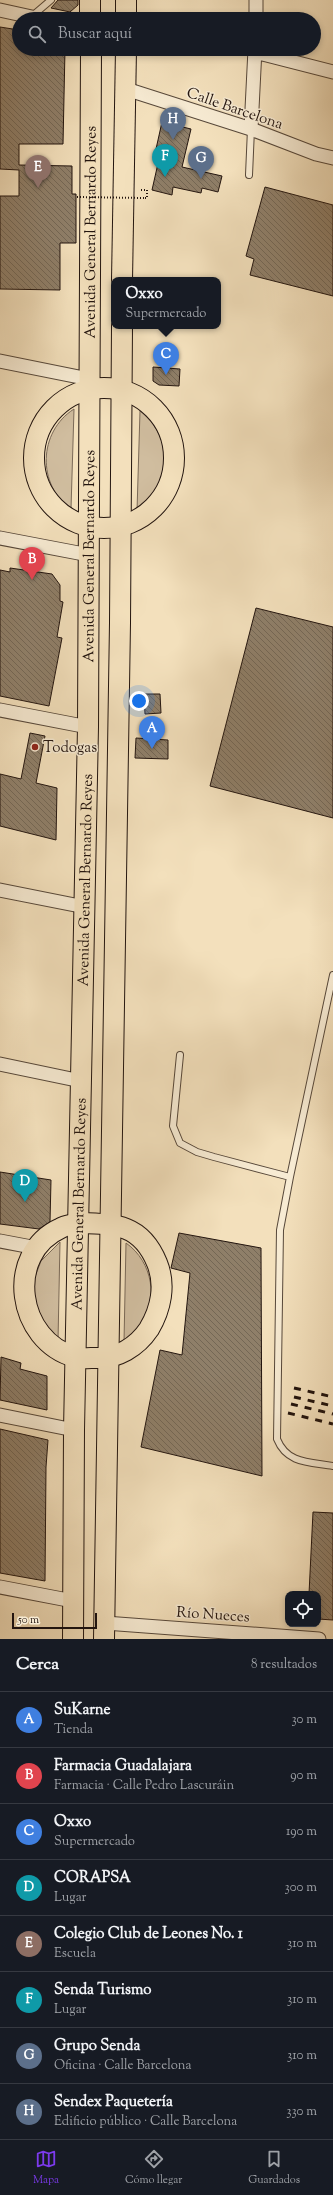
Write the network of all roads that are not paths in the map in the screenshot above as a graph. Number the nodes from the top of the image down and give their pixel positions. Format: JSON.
{"nodes":[{"id":1,"x":51,"y":0,"type":"edge"},
{"id":2,"x":90,"y":0,"type":"edge"},
{"id":3,"x":126,"y":0,"type":"edge"},
{"id":4,"x":256,"y":0,"type":"edge"},
{"id":5,"x":0,"y":10,"type":"edge"},
{"id":6,"x":41,"y":12,"type":"edge"},
{"id":7,"x":90,"y":12,"type":"edge"},
{"id":8,"x":126,"y":12,"type":"edge"},
{"id":9,"x":256,"y":12,"type":"edge"},
{"id":10,"x":12,"y":13,"type":"edge"},
{"id":11,"x":91,"y":56,"type":"edge"},
{"id":12,"x":126,"y":56,"type":"edge"},
{"id":13,"x":255,"y":56,"type":"edge"},
{"id":14,"x":276,"y":56,"type":"edge"},
{"id":15,"x":333,"y":72,"type":"edge"},
{"id":16,"x":126,"y":89,"type":"junction"},
{"id":17,"x":251,"y":129,"type":"junction"},
{"id":18,"x":333,"y":158,"type":"edge"},
{"id":19,"x":249,"y":175,"type":"dead end"},
{"id":20,"x":122,"y":277,"type":"edge"},
{"id":21,"x":122,"y":329,"type":"edge"},
{"id":22,"x":0,"y":361,"type":"edge"},
{"id":23,"x":90,"y":384,"type":"junction"},
{"id":24,"x":123,"y":391,"type":"junction"},
{"id":25,"x":89,"y":526,"type":"junction"},
{"id":26,"x":120,"y":526,"type":"junction"},
{"id":27,"x":0,"y":538,"type":"edge"},
{"id":28,"x":89,"y":556,"type":"junction"},
{"id":29,"x":0,"y":710,"type":"edge"},
{"id":30,"x":88,"y":727,"type":"junction"},
{"id":31,"x":0,"y":890,"type":"edge"},
{"id":32,"x":85,"y":907,"type":"junction"},
{"id":33,"x":333,"y":975,"type":"edge"},
{"id":34,"x":180,"y":1055,"type":"dead end"},
{"id":35,"x":0,"y":1064,"type":"edge"},
{"id":36,"x":81,"y":1081,"type":"junction"},
{"id":37,"x":290,"y":1177,"type":"junction"},
{"id":38,"x":78,"y":1223,"type":"junction"},
{"id":39,"x":110,"y":1224,"type":"junction"},
{"id":40,"x":0,"y":1241,"type":"edge"},
{"id":41,"x":37,"y":1248,"type":"junction"},
{"id":42,"x":76,"y":1357,"type":"junction"},
{"id":43,"x":108,"y":1358,"type":"junction"},
{"id":44,"x":0,"y":1415,"type":"edge"},
{"id":45,"x":74,"y":1430,"type":"junction"},
{"id":46,"x":333,"y":1466,"type":"edge"},
{"id":47,"x":0,"y":1586,"type":"edge"},
{"id":48,"x":73,"y":1601,"type":"junction"},
{"id":49,"x":104,"y":1631,"type":"edge"},
{"id":50,"x":211,"y":1634,"type":"edge"},
{"id":51,"x":73,"y":1639,"type":"edge"},
{"id":52,"x":319,"y":1639,"type":"edge"}],
"edges":[{"from":1,"to":6,"type":"lane"},
{"from":2,"to":7,"type":"main road"},
{"from":3,"to":8,"type":"main road"},
{"from":4,"to":9,"type":"street"},
{"from":5,"to":10,"type":"street"},
{"from":11,"to":23,"type":"main road","name":"Avenida General Bernardo Reyes"},
{"from":12,"to":16,"type":"main road"},
{"from":13,"to":17,"type":"street"},
{"from":14,"to":15,"type":"street"},
{"from":16,"to":17,"type":"street","name":"Calle Barcelona"},
{"from":16,"to":20,"type":"main road"},
{"from":17,"to":18,"type":"street","name":"Calle Barcelona"},
{"from":17,"to":19,"type":"lane"},
{"from":21,"to":24,"type":"main road","name":"Avenida General Bernardo Reyes"},
{"from":22,"to":23,"type":"street"},
{"from":23,"to":24,"type":"main road"},
{"from":23,"to":25,"type":"main road","name":"Avenida General Bernardo Reyes"},
{"from":23,"to":25,"type":"main road"},
{"from":24,"to":26,"type":"main road","name":"Avenida General Bernardo Reyes"},
{"from":24,"to":26,"type":"main road"},
{"from":25,"to":26,"type":"main road"},
{"from":25,"to":28,"type":"main road","name":"Avenida General Bernardo Reyes"},
{"from":26,"to":39,"type":"main road","name":"Avenida General Bernardo Reyes"},
{"from":27,"to":28,"type":"street"},
{"from":28,"to":30,"type":"main road","name":"Avenida General Bernardo Reyes"},
{"from":29,"to":30,"type":"street"},
{"from":30,"to":32,"type":"main road","name":"Avenida General Bernardo Reyes"},
{"from":31,"to":32,"type":"street"},
{"from":32,"to":36,"type":"main road","name":"Avenida General Bernardo Reyes"},
{"from":33,"to":37,"type":"lane"},
{"from":34,"to":37,"type":"lane"},
{"from":35,"to":36,"type":"street"},
{"from":36,"to":38,"type":"main road","name":"Avenida General Bernardo Reyes"},
{"from":37,"to":46,"type":"lane"},
{"from":38,"to":39,"type":"main road"},
{"from":38,"to":41,"type":"main road"},
{"from":38,"to":42,"type":"main road","name":"Avenida General Bernardo Reyes"},
{"from":39,"to":43,"type":"main road","name":"Avenida General Bernardo Reyes"},
{"from":39,"to":43,"type":"main road"},
{"from":40,"to":41,"type":"street"},
{"from":41,"to":42,"type":"main road"},
{"from":42,"to":43,"type":"main road"},
{"from":42,"to":45,"type":"main road","name":"Avenida General Bernardo Reyes"},
{"from":43,"to":49,"type":"main road","name":"Avenida General Bernardo Reyes"},
{"from":44,"to":45,"type":"street"},
{"from":45,"to":48,"type":"main road","name":"Avenida General Bernardo Reyes"},
{"from":47,"to":48,"type":"street"},
{"from":48,"to":51,"type":"main road","name":"Avenida General Bernardo Reyes"},
{"from":49,"to":50,"type":"street","name":"Río Nueces"},
{"from":50,"to":52,"type":"street","name":"Río Nueces"}]}
